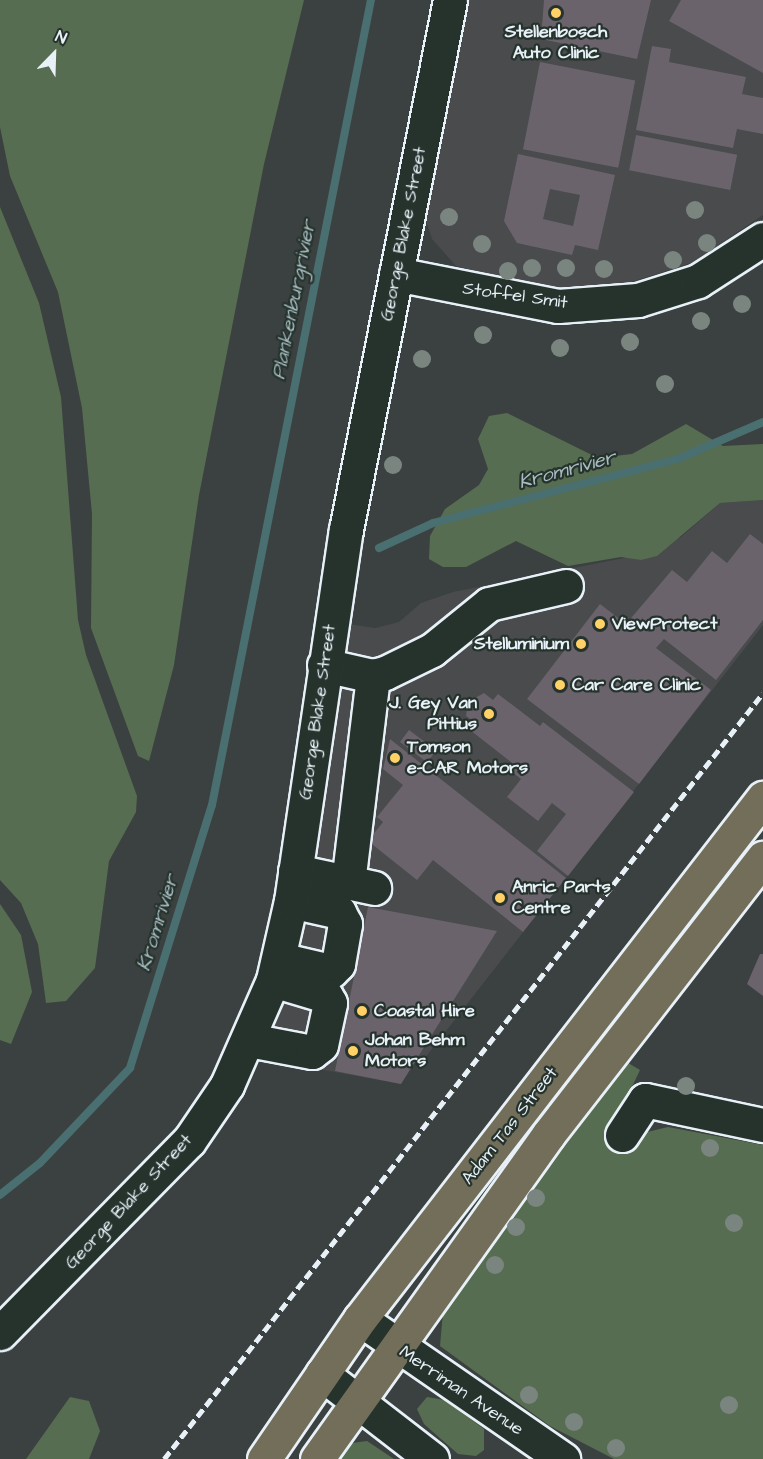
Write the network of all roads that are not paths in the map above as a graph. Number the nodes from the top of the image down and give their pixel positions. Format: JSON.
{"nodes":[{"id":1,"x":450,"y":0,"type":"edge"},
{"id":2,"x":763,"y":239,"type":"edge"},
{"id":3,"x":396,"y":274,"type":"junction"},
{"id":4,"x":566,"y":586,"type":"dead end"},
{"id":5,"x":324,"y":665,"type":"junction"},
{"id":6,"x":373,"y":676,"type":"junction"},
{"id":7,"x":763,"y":798,"type":"edge"},
{"id":8,"x":763,"y":858,"type":"edge"},
{"id":9,"x":293,"y":886,"type":"junction"},
{"id":10,"x":275,"y":969,"type":"junction"},
{"id":11,"x":249,"y":1041,"type":"junction"},
{"id":12,"x":763,"y":1125,"type":"edge"},
{"id":13,"x":622,"y":1135,"type":"dead end"},
{"id":14,"x":360,"y":1319,"type":"junction"},
{"id":15,"x":0,"y":1333,"type":"edge"},
{"id":16,"x":393,"y":1345,"type":"junction"},
{"id":17,"x":322,"y":1374,"type":"junction"},
{"id":18,"x":357,"y":1401,"type":"junction"},
{"id":19,"x":529,"y":1451,"type":"edge"},
{"id":20,"x":264,"y":1459,"type":"edge"},
{"id":21,"x":318,"y":1459,"type":"edge"},
{"id":22,"x":432,"y":1459,"type":"edge"},
{"id":23,"x":563,"y":1459,"type":"edge"}],
"edges":[{"from":1,"to":3,"type":"street","name":"George Blake Street"},
{"from":2,"to":3,"type":"street","name":"Stoffel Smit"},
{"from":3,"to":5,"type":"street","name":"George Blake Street"},
{"from":4,"to":6,"type":"street"},
{"from":5,"to":6,"type":"street"},
{"from":5,"to":9,"type":"street","name":"George Blake Street"},
{"from":6,"to":9,"type":"street"},
{"from":7,"to":14,"type":"main road","name":"Adam Tas Street"},
{"from":8,"to":16,"type":"main road","name":"Adam Tas Street"},
{"from":9,"to":10,"type":"street","name":"George Blake Street"},
{"from":9,"to":10,"type":"street"},
{"from":10,"to":11,"type":"street","name":"George Blake Street"},
{"from":10,"to":11,"type":"street"},
{"from":11,"to":15,"type":"street","name":"George Blake Street"},
{"from":12,"to":13,"type":"street"},
{"from":14,"to":16,"type":"street","name":"Merriman Avenue"},
{"from":14,"to":17,"type":"main road","name":"Adam Tas Street"},
{"from":16,"to":18,"type":"main road","name":"Adam Tas Street"},
{"from":16,"to":19,"type":"street","name":"Merriman Avenue"},
{"from":17,"to":18,"type":"street"},
{"from":17,"to":20,"type":"main road","name":"Adam Tas Street"},
{"from":18,"to":21,"type":"main road","name":"Adam Tas Street"},
{"from":18,"to":22,"type":"street"},
{"from":19,"to":23,"type":"street","name":"Merriman Avenue"}]}
